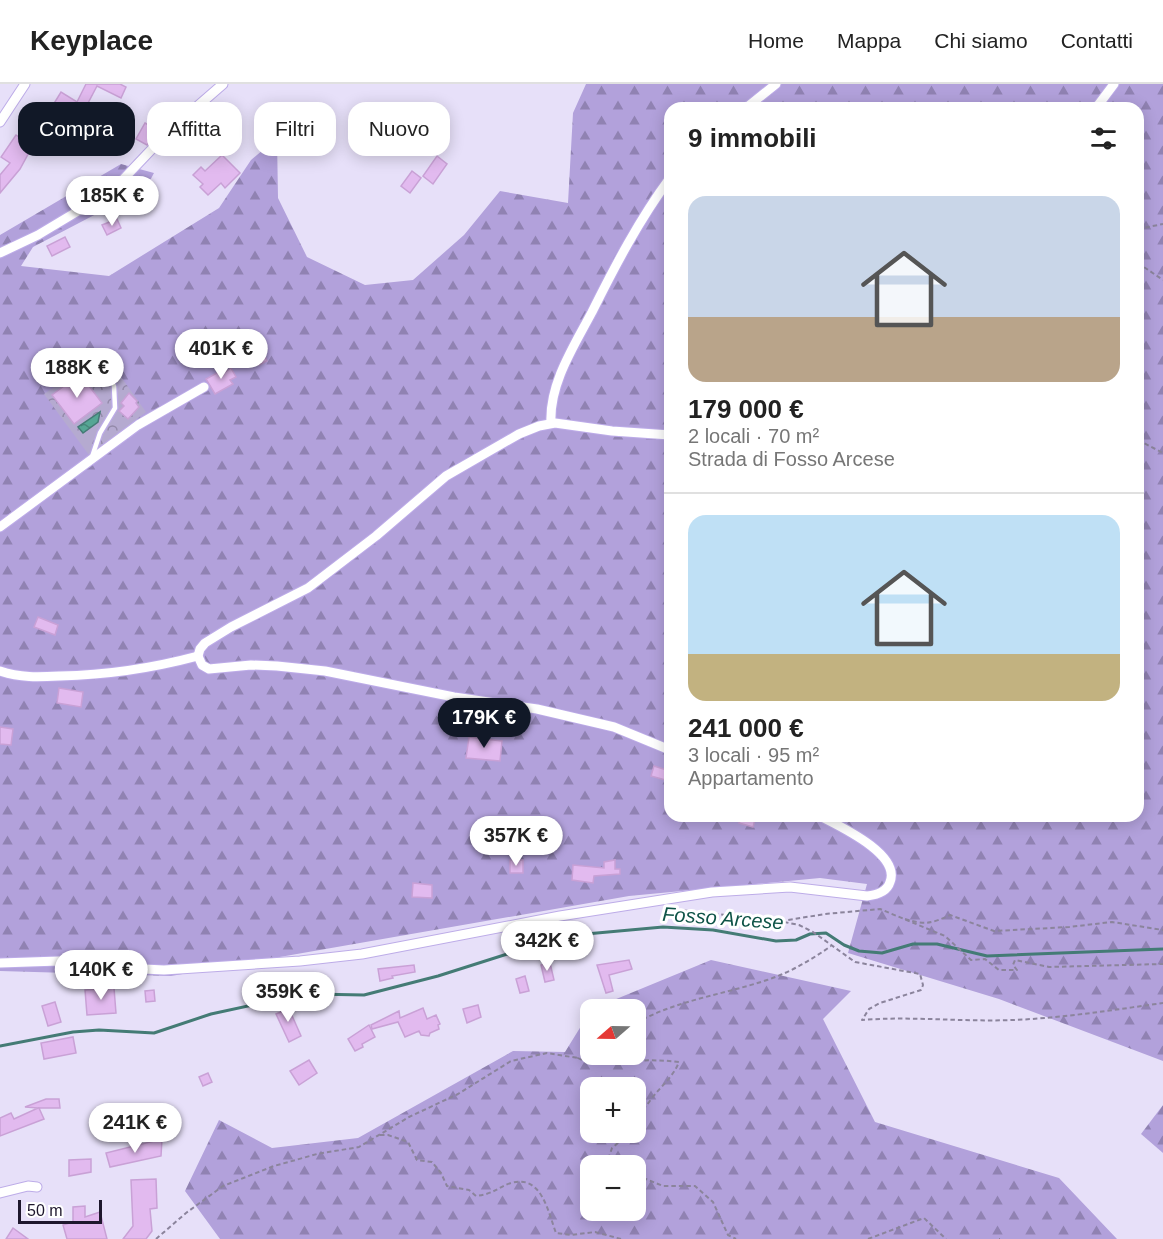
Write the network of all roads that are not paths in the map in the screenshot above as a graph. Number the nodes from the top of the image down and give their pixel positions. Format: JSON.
{"nodes":[{"id":1,"x":25,"y":84,"type":"edge"},
{"id":2,"x":224,"y":84,"type":"edge"},
{"id":3,"x":776,"y":84,"type":"edge"},
{"id":4,"x":1114,"y":84,"type":"edge"},
{"id":5,"x":754,"y":102,"type":"edge"},
{"id":6,"x":1100,"y":102,"type":"edge"},
{"id":7,"x":0,"y":122,"type":"edge"},
{"id":8,"x":664,"y":187,"type":"edge"},
{"id":9,"x":0,"y":252,"type":"edge"},
{"id":10,"x":114,"y":386,"type":"dead end"},
{"id":11,"x":204,"y":387,"type":"dead end"},
{"id":12,"x":551,"y":423,"type":"junction"},
{"id":13,"x":664,"y":435,"type":"edge"},
{"id":14,"x":91,"y":459,"type":"junction"},
{"id":15,"x":0,"y":527,"type":"edge"},
{"id":16,"x":198,"y":656,"type":"junction"},
{"id":17,"x":0,"y":671,"type":"edge"},
{"id":18,"x":664,"y":748,"type":"edge"},
{"id":19,"x":831,"y":822,"type":"edge"},
{"id":20,"x":0,"y":963,"type":"edge"},
{"id":21,"x":37,"y":1187,"type":"dead end"},
{"id":22,"x":0,"y":1193,"type":"edge"}],
"edges":[{"from":1,"to":7,"type":"street"},
{"from":2,"to":9,"type":"street"},
{"from":3,"to":5,"type":"street"},
{"from":4,"to":6,"type":"street"},
{"from":8,"to":12,"type":"street"},
{"from":10,"to":14,"type":"lane"},
{"from":11,"to":14,"type":"street"},
{"from":12,"to":13,"type":"street"},
{"from":12,"to":16,"type":"street"},
{"from":14,"to":15,"type":"street"},
{"from":16,"to":17,"type":"street"},
{"from":16,"to":18,"type":"street"},
{"from":19,"to":20,"type":"street"},
{"from":21,"to":22,"type":"street"}]}
